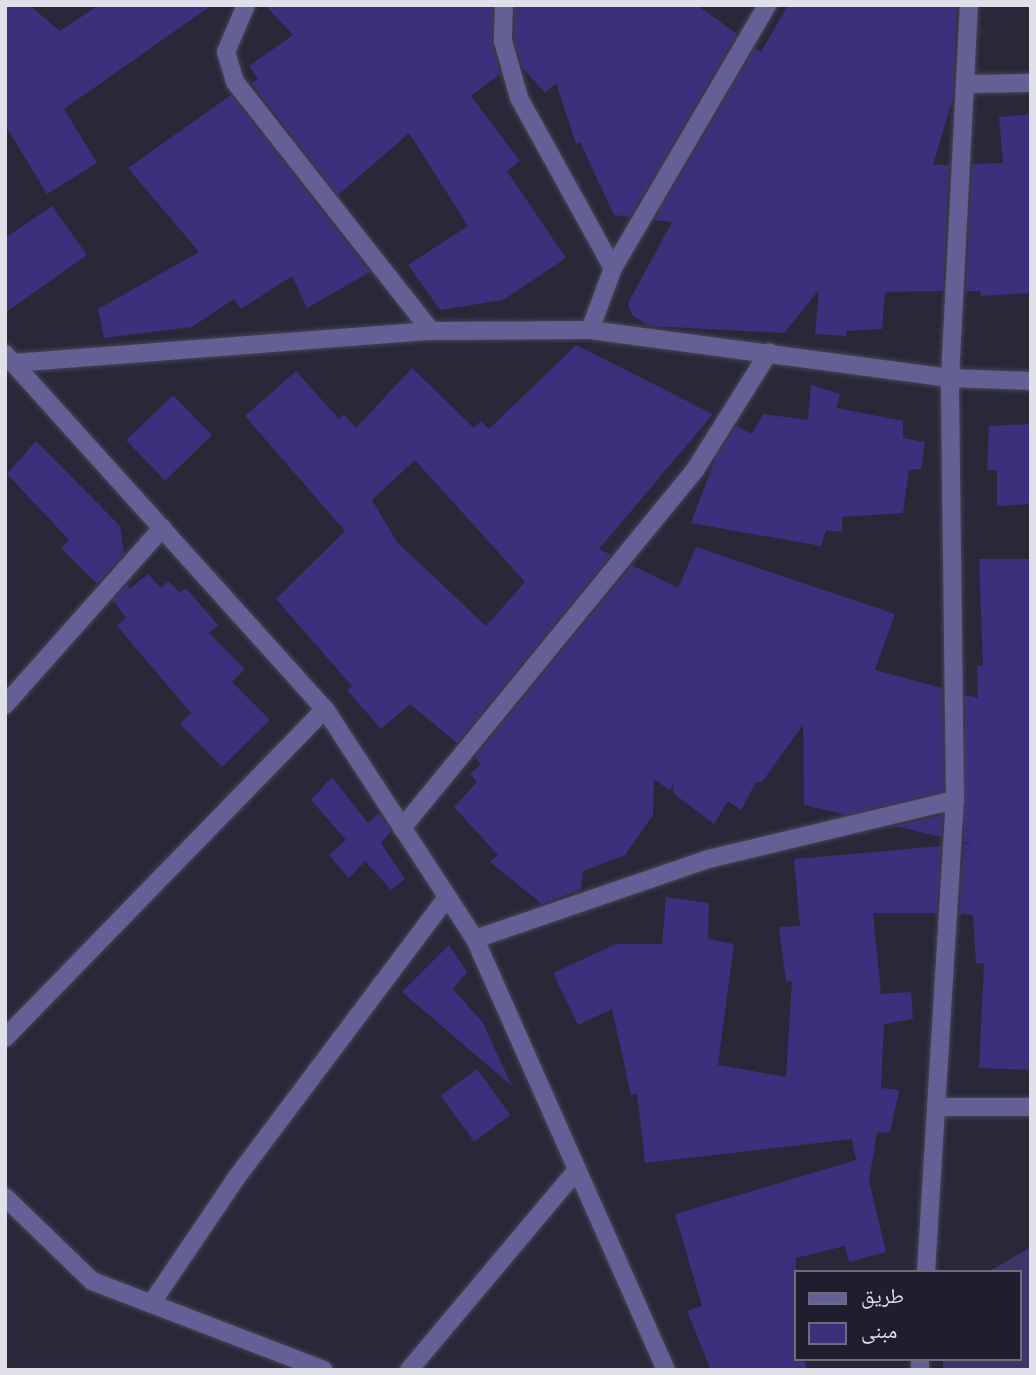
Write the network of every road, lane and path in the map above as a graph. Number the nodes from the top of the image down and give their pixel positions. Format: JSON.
{"nodes":[{"id":1,"x":246,"y":5,"type":"edge"},
{"id":2,"x":504,"y":5,"type":"edge"},
{"id":3,"x":767,"y":5,"type":"edge"},
{"id":4,"x":969,"y":5,"type":"edge"},
{"id":5,"x":1031,"y":83,"type":"edge"},
{"id":6,"x":968,"y":84,"type":"junction"},
{"id":7,"x":613,"y":268,"type":"junction"},
{"id":8,"x":590,"y":330,"type":"junction"},
{"id":9,"x":431,"y":331,"type":"junction"},
{"id":10,"x":769,"y":352,"type":"junction"},
{"id":11,"x":9,"y":359,"type":"edge"},
{"id":12,"x":950,"y":378,"type":"junction"},
{"id":13,"x":1031,"y":380,"type":"edge"},
{"id":14,"x":162,"y":528,"type":"junction"},
{"id":15,"x":5,"y":705,"type":"edge"},
{"id":16,"x":325,"y":709,"type":"junction"},
{"id":17,"x":955,"y":800,"type":"junction"},
{"id":18,"x":402,"y":828,"type":"junction"},
{"id":19,"x":447,"y":897,"type":"junction"},
{"id":20,"x":475,"y":939,"type":"junction"},
{"id":21,"x":5,"y":1038,"type":"edge"},
{"id":22,"x":936,"y":1107,"type":"junction"},
{"id":23,"x":1031,"y":1107,"type":"edge"},
{"id":24,"x":577,"y":1170,"type":"junction"},
{"id":25,"x":5,"y":1197,"type":"edge"},
{"id":26,"x":926,"y":1270,"type":"edge"},
{"id":27,"x":151,"y":1304,"type":"junction"},
{"id":28,"x":324,"y":1370,"type":"edge"},
{"id":29,"x":410,"y":1370,"type":"edge"},
{"id":30,"x":666,"y":1370,"type":"edge"}],
"edges":[{"from":1,"to":9,"type":"street"},
{"from":2,"to":7,"type":"street"},
{"from":3,"to":7,"type":"street"},
{"from":4,"to":6,"type":"street"},
{"from":5,"to":6,"type":"street"},
{"from":6,"to":12,"type":"street"},
{"from":7,"to":8,"type":"street"},
{"from":8,"to":9,"type":"street"},
{"from":8,"to":10,"type":"street"},
{"from":9,"to":11,"type":"street"},
{"from":10,"to":12,"type":"street"},
{"from":10,"to":18,"type":"street"},
{"from":11,"to":14,"type":"street"},
{"from":12,"to":13,"type":"street"},
{"from":12,"to":17,"type":"street"},
{"from":14,"to":15,"type":"street"},
{"from":14,"to":16,"type":"street"},
{"from":16,"to":18,"type":"street"},
{"from":16,"to":21,"type":"street"},
{"from":17,"to":20,"type":"street"},
{"from":17,"to":22,"type":"street"},
{"from":18,"to":19,"type":"street"},
{"from":19,"to":20,"type":"street"},
{"from":19,"to":27,"type":"street"},
{"from":20,"to":24,"type":"street"},
{"from":22,"to":23,"type":"street"},
{"from":22,"to":26,"type":"street"},
{"from":24,"to":29,"type":"street"},
{"from":24,"to":30,"type":"street"},
{"from":25,"to":27,"type":"street"},
{"from":27,"to":28,"type":"street"}]}
